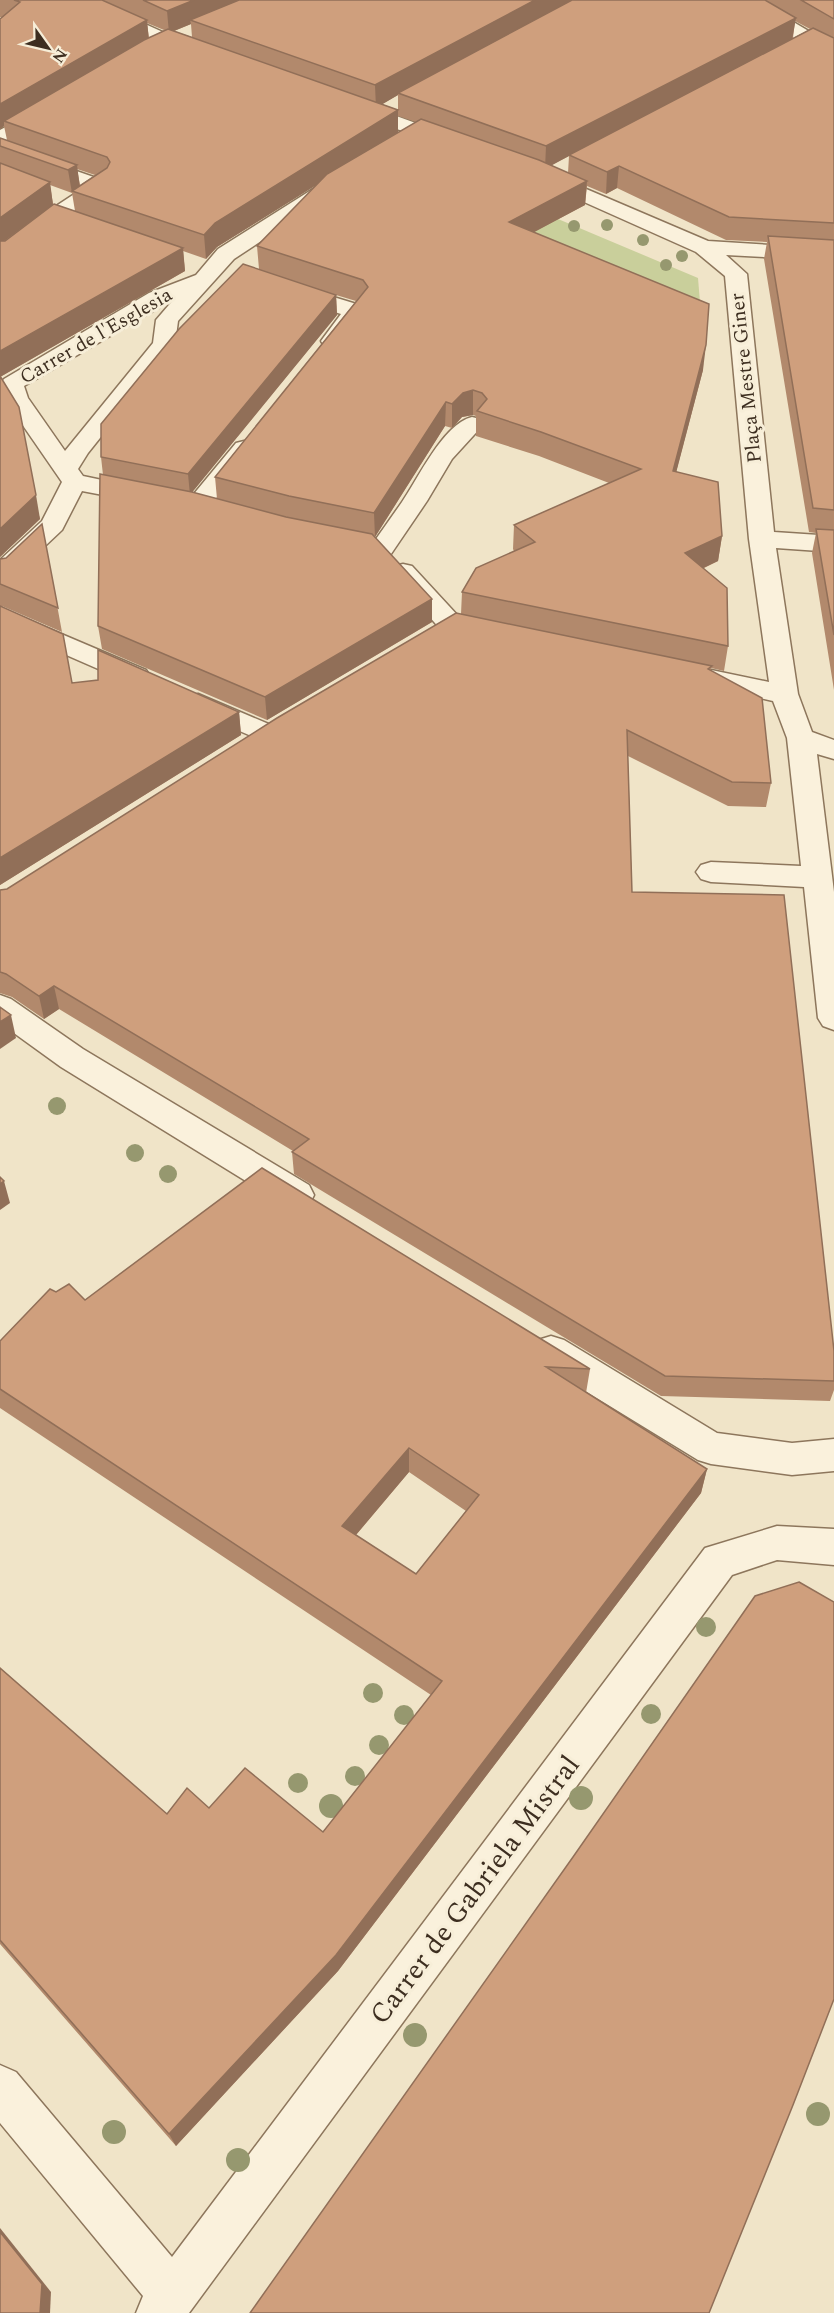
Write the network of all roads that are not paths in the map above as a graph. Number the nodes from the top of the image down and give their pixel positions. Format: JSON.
{"nodes":[{"id":1,"x":77,"y":0,"type":"edge"},
{"id":2,"x":743,"y":0,"type":"edge"},
{"id":3,"x":198,"y":30,"type":"edge"},
{"id":4,"x":810,"y":40,"type":"junction"},
{"id":5,"x":169,"y":42,"type":"junction"},
{"id":6,"x":789,"y":51,"type":"edge"},
{"id":7,"x":148,"y":52,"type":"edge"},
{"id":8,"x":832,"y":52,"type":"edge"},
{"id":9,"x":210,"y":56,"type":"edge"},
{"id":10,"x":334,"y":100,"type":"edge"},
{"id":11,"x":58,"y":104,"type":"edge"},
{"id":12,"x":399,"y":105,"type":"edge"},
{"id":13,"x":379,"y":116,"type":"junction"},
{"id":14,"x":421,"y":131,"type":"junction"},
{"id":15,"x":396,"y":146,"type":"edge"},
{"id":16,"x":463,"y":147,"type":"edge"},
{"id":17,"x":8,"y":150,"type":"edge"},
{"id":18,"x":567,"y":167,"type":"edge"},
{"id":19,"x":525,"y":170,"type":"edge"},
{"id":20,"x":345,"y":177,"type":"edge"},
{"id":21,"x":546,"y":178,"type":"junction"},
{"id":22,"x":704,"y":248,"type":"junction"},
{"id":23,"x":834,"y":255,"type":"edge"},
{"id":24,"x":0,"y":257,"type":"edge"},
{"id":25,"x":212,"y":270,"type":"junction"},
{"id":26,"x":269,"y":284,"type":"edge"},
{"id":27,"x":318,"y":358,"type":"edge"},
{"id":28,"x":472,"y":424,"type":"dead end"},
{"id":29,"x":258,"y":432,"type":"edge"},
{"id":30,"x":70,"y":476,"type":"junction"},
{"id":31,"x":762,"y":539,"type":"junction"},
{"id":32,"x":834,"y":544,"type":"edge"},
{"id":33,"x":0,"y":574,"type":"edge"},
{"id":34,"x":0,"y":616,"type":"edge"},
{"id":35,"x":508,"y":637,"type":"edge"},
{"id":36,"x":669,"y":670,"type":"edge"},
{"id":37,"x":784,"y":694,"type":"junction"},
{"id":38,"x":801,"y":738,"type":"junction"},
{"id":39,"x":834,"y":750,"type":"edge"},
{"id":40,"x":238,"y":752,"type":"edge"},
{"id":41,"x":711,"y":872,"type":"dead end"},
{"id":42,"x":817,"y":877,"type":"junction"},
{"id":43,"x":0,"y":1007,"type":"edge"},
{"id":44,"x":834,"y":1018,"type":"edge"},
{"id":45,"x":326,"y":1213,"type":"edge"},
{"id":46,"x":529,"y":1337,"type":"edge"},
{"id":47,"x":834,"y":1455,"type":"edge"},
{"id":48,"x":834,"y":1547,"type":"edge"},
{"id":49,"x":0,"y":2088,"type":"edge"},
{"id":50,"x":167,"y":2304,"type":"edge"}],
"edges":[{"from":1,"to":5,"type":"street"},
{"from":2,"to":4,"type":"street"},
{"from":3,"to":5,"type":"street"},
{"from":4,"to":6,"type":"street"},
{"from":4,"to":8,"type":"street"},
{"from":5,"to":7,"type":"street"},
{"from":5,"to":9,"type":"street"},
{"from":10,"to":13,"type":"street"},
{"from":11,"to":17,"type":"street"},
{"from":12,"to":13,"type":"street"},
{"from":13,"to":14,"type":"street"},
{"from":14,"to":15,"type":"street"},
{"from":14,"to":16,"type":"street"},
{"from":17,"to":24,"type":"street"},
{"from":18,"to":21,"type":"street"},
{"from":19,"to":21,"type":"street","name":"Plaça Mestre Giner"},
{"from":20,"to":25,"type":"street","name":"Carrer de l'Esglesia"},
{"from":21,"to":22,"type":"street","name":"Plaça Mestre Giner"},
{"from":22,"to":23,"type":"street"},
{"from":22,"to":31,"type":"street","name":"Plaça Mestre Giner"},
{"from":25,"to":30,"type":"street","name":"Carrer de l'Esglesia"},
{"from":25,"to":30,"type":"street","name":"Carrer de l'Esglesia"},
{"from":26,"to":27,"type":"street"},
{"from":28,"to":35,"type":"street"},
{"from":29,"to":30,"type":"street"},
{"from":30,"to":33,"type":"street","name":"Carrer de l'Esglesia"},
{"from":31,"to":32,"type":"street"},
{"from":31,"to":37,"type":"street","name":"Plaça Mestre Giner"},
{"from":34,"to":40,"type":"street"},
{"from":36,"to":37,"type":"street"},
{"from":37,"to":38,"type":"street","name":"Plaça Mestre Giner"},
{"from":38,"to":39,"type":"street"},
{"from":38,"to":42,"type":"street","name":"Plaça Mestre Giner"},
{"from":41,"to":42,"type":"street"},
{"from":42,"to":44,"type":"street","name":"Plaça Mestre Giner"},
{"from":43,"to":45,"type":"street"},
{"from":46,"to":47,"type":"street"},
{"from":48,"to":50,"type":"street","name":"Carrer de Gabriela Mistral"},
{"from":49,"to":50,"type":"street"}]}
